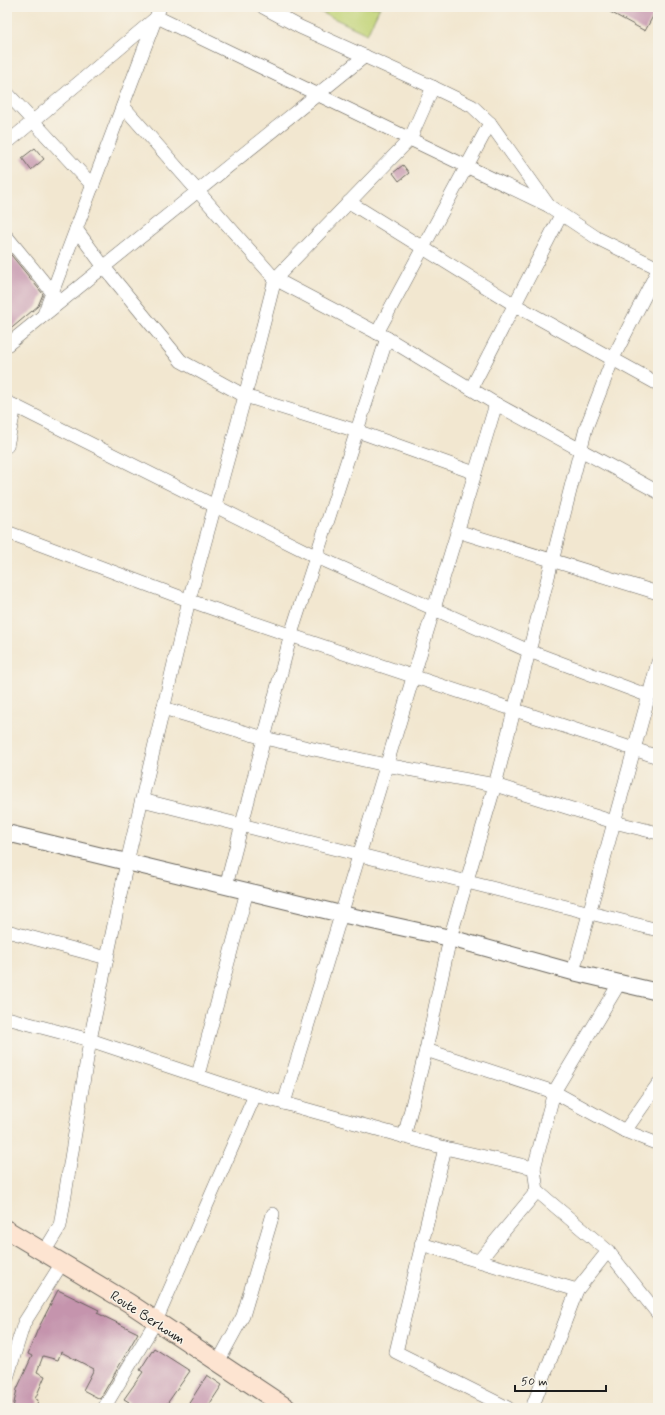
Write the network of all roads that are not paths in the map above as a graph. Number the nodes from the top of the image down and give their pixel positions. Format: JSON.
{"nodes":[{"id":1,"x":263,"y":7,"type":"edge"},
{"id":2,"x":159,"y":12,"type":"edge"},
{"id":3,"x":365,"y":56,"type":"junction"},
{"id":4,"x":433,"y":87,"type":"junction"},
{"id":5,"x":7,"y":93,"type":"edge"},
{"id":6,"x":318,"y":94,"type":"junction"},
{"id":7,"x":123,"y":106,"type":"junction"},
{"id":8,"x":34,"y":121,"type":"junction"},
{"id":9,"x":490,"y":123,"type":"junction"},
{"id":10,"x":410,"y":139,"type":"junction"},
{"id":11,"x":7,"y":143,"type":"edge"},
{"id":12,"x":466,"y":166,"type":"junction"},
{"id":13,"x":93,"y":186,"type":"junction"},
{"id":14,"x":197,"y":192,"type":"junction"},
{"id":15,"x":349,"y":202,"type":"junction"},
{"id":16,"x":549,"y":206,"type":"junction"},
{"id":17,"x":561,"y":215,"type":"junction"},
{"id":18,"x":76,"y":229,"type":"junction"},
{"id":19,"x":7,"y":237,"type":"edge"},
{"id":20,"x":423,"y":248,"type":"junction"},
{"id":21,"x":104,"y":267,"type":"junction"},
{"id":22,"x":658,"y":269,"type":"edge"},
{"id":23,"x":274,"y":279,"type":"junction"},
{"id":24,"x":56,"y":298,"type":"junction"},
{"id":25,"x":515,"y":304,"type":"junction"},
{"id":26,"x":382,"y":335,"type":"junction"},
{"id":27,"x":7,"y":345,"type":"edge"},
{"id":28,"x":613,"y":358,"type":"junction"},
{"id":29,"x":658,"y":384,"type":"edge"},
{"id":30,"x":471,"y":389,"type":"junction"},
{"id":31,"x":245,"y":396,"type":"junction"},
{"id":32,"x":11,"y":404,"type":"edge"},
{"id":33,"x":496,"y":404,"type":"junction"},
{"id":34,"x":357,"y":431,"type":"junction"},
{"id":35,"x":7,"y":446,"type":"edge"},
{"id":36,"x":580,"y":451,"type":"junction"},
{"id":37,"x":475,"y":473,"type":"junction"},
{"id":38,"x":658,"y":492,"type":"edge"},
{"id":39,"x":214,"y":506,"type":"junction"},
{"id":40,"x":457,"y":531,"type":"junction"},
{"id":41,"x":7,"y":532,"type":"edge"},
{"id":42,"x":317,"y":557,"type":"junction"},
{"id":43,"x":553,"y":559,"type":"junction"},
{"id":44,"x":658,"y":593,"type":"edge"},
{"id":45,"x":188,"y":600,"type":"junction"},
{"id":46,"x":433,"y":609,"type":"junction"},
{"id":47,"x":291,"y":634,"type":"junction"},
{"id":48,"x":529,"y":651,"type":"junction"},
{"id":49,"x":658,"y":662,"type":"edge"},
{"id":50,"x":413,"y":677,"type":"junction"},
{"id":51,"x":649,"y":696,"type":"junction"},
{"id":52,"x":163,"y":708,"type":"junction"},
{"id":53,"x":515,"y":709,"type":"junction"},
{"id":54,"x":264,"y":738,"type":"junction"},
{"id":55,"x":634,"y":749,"type":"junction"},
{"id":56,"x":658,"y":757,"type":"edge"},
{"id":57,"x":386,"y":764,"type":"junction"},
{"id":58,"x":495,"y":785,"type":"junction"},
{"id":59,"x":142,"y":800,"type":"junction"},
{"id":60,"x":614,"y":822,"type":"junction"},
{"id":61,"x":241,"y":825,"type":"junction"},
{"id":62,"x":7,"y":832,"type":"edge"},
{"id":63,"x":658,"y":833,"type":"edge"},
{"id":64,"x":359,"y":855,"type":"junction"},
{"id":65,"x":127,"y":862,"type":"junction"},
{"id":66,"x":467,"y":882,"type":"junction"},
{"id":67,"x":226,"y":886,"type":"junction"},
{"id":68,"x":247,"y":891,"type":"junction"},
{"id":69,"x":589,"y":913,"type":"junction"},
{"id":70,"x":341,"y":914,"type":"junction"},
{"id":71,"x":658,"y":930,"type":"edge"},
{"id":72,"x":7,"y":931,"type":"edge"},
{"id":73,"x":450,"y":938,"type":"junction"},
{"id":74,"x":107,"y":958,"type":"junction"},
{"id":75,"x":573,"y":972,"type":"junction"},
{"id":76,"x":620,"y":982,"type":"junction"},
{"id":77,"x":658,"y":992,"type":"edge"},
{"id":78,"x":7,"y":1018,"type":"edge"},
{"id":79,"x":90,"y":1040,"type":"junction"},
{"id":80,"x":426,"y":1050,"type":"junction"},
{"id":81,"x":198,"y":1075,"type":"junction"},
{"id":82,"x":658,"y":1084,"type":"edge"},
{"id":83,"x":554,"y":1092,"type":"junction"},
{"id":84,"x":255,"y":1095,"type":"junction"},
{"id":85,"x":284,"y":1103,"type":"junction"},
{"id":86,"x":625,"y":1131,"type":"junction"},
{"id":87,"x":404,"y":1137,"type":"junction"},
{"id":88,"x":658,"y":1144,"type":"edge"},
{"id":89,"x":445,"y":1148,"type":"junction"},
{"id":90,"x":534,"y":1168,"type":"junction"},
{"id":91,"x":537,"y":1191,"type":"junction"},
{"id":92,"x":273,"y":1214,"type":"dead end"},
{"id":93,"x":7,"y":1230,"type":"edge"},
{"id":94,"x":421,"y":1244,"type":"junction"},
{"id":95,"x":608,"y":1251,"type":"junction"},
{"id":96,"x":44,"y":1252,"type":"junction"},
{"id":97,"x":479,"y":1261,"type":"junction"},
{"id":98,"x":62,"y":1263,"type":"junction"},
{"id":99,"x":577,"y":1290,"type":"junction"},
{"id":100,"x":658,"y":1314,"type":"edge"},
{"id":101,"x":156,"y":1321,"type":"junction"},
{"id":102,"x":218,"y":1362,"type":"junction"},
{"id":103,"x":7,"y":1378,"type":"edge"},
{"id":104,"x":104,"y":1408,"type":"edge"},
{"id":105,"x":287,"y":1408,"type":"edge"},
{"id":106,"x":508,"y":1408,"type":"edge"},
{"id":107,"x":532,"y":1408,"type":"edge"}],
"edges":[{"from":1,"to":3,"type":"street"},
{"from":2,"to":6,"type":"street"},
{"from":2,"to":7,"type":"street"},
{"from":2,"to":8,"type":"street"},
{"from":3,"to":4,"type":"street"},
{"from":3,"to":6,"type":"street"},
{"from":4,"to":9,"type":"street"},
{"from":4,"to":10,"type":"street"},
{"from":5,"to":8,"type":"street"},
{"from":6,"to":10,"type":"street"},
{"from":6,"to":14,"type":"street"},
{"from":7,"to":13,"type":"street"},
{"from":7,"to":14,"type":"street"},
{"from":8,"to":11,"type":"street"},
{"from":8,"to":13,"type":"street"},
{"from":9,"to":12,"type":"street"},
{"from":9,"to":16,"type":"street"},
{"from":10,"to":12,"type":"street"},
{"from":10,"to":15,"type":"street"},
{"from":12,"to":16,"type":"street"},
{"from":12,"to":20,"type":"street"},
{"from":13,"to":18,"type":"street"},
{"from":14,"to":21,"type":"street"},
{"from":14,"to":23,"type":"street"},
{"from":15,"to":20,"type":"street"},
{"from":15,"to":23,"type":"street"},
{"from":16,"to":17,"type":"street"},
{"from":17,"to":22,"type":"street"},
{"from":17,"to":25,"type":"street"},
{"from":18,"to":21,"type":"street"},
{"from":18,"to":24,"type":"street"},
{"from":19,"to":24,"type":"street"},
{"from":20,"to":25,"type":"street"},
{"from":20,"to":26,"type":"street"},
{"from":21,"to":24,"type":"street"},
{"from":21,"to":31,"type":"street"},
{"from":22,"to":28,"type":"street"},
{"from":23,"to":26,"type":"street"},
{"from":23,"to":31,"type":"street"},
{"from":24,"to":27,"type":"street"},
{"from":25,"to":28,"type":"street"},
{"from":25,"to":30,"type":"street"},
{"from":26,"to":30,"type":"street"},
{"from":26,"to":34,"type":"street"},
{"from":28,"to":29,"type":"street"},
{"from":28,"to":36,"type":"street"},
{"from":30,"to":33,"type":"street"},
{"from":31,"to":34,"type":"street"},
{"from":31,"to":39,"type":"street"},
{"from":32,"to":35,"type":"street"},
{"from":32,"to":39,"type":"street"},
{"from":33,"to":36,"type":"street"},
{"from":33,"to":37,"type":"street"},
{"from":34,"to":37,"type":"street"},
{"from":34,"to":42,"type":"street"},
{"from":36,"to":38,"type":"street"},
{"from":36,"to":43,"type":"street"},
{"from":37,"to":40,"type":"street"},
{"from":39,"to":42,"type":"street"},
{"from":39,"to":45,"type":"street"},
{"from":40,"to":43,"type":"street"},
{"from":40,"to":46,"type":"street"},
{"from":41,"to":45,"type":"street"},
{"from":42,"to":46,"type":"street"},
{"from":42,"to":47,"type":"street"},
{"from":43,"to":44,"type":"street"},
{"from":43,"to":48,"type":"street"},
{"from":45,"to":47,"type":"street"},
{"from":45,"to":52,"type":"street"},
{"from":46,"to":48,"type":"street"},
{"from":46,"to":50,"type":"street"},
{"from":47,"to":50,"type":"street"},
{"from":47,"to":54,"type":"street"},
{"from":48,"to":51,"type":"street"},
{"from":48,"to":53,"type":"street"},
{"from":49,"to":51,"type":"street"},
{"from":50,"to":53,"type":"street"},
{"from":50,"to":57,"type":"street"},
{"from":51,"to":55,"type":"street"},
{"from":52,"to":54,"type":"street"},
{"from":52,"to":59,"type":"street"},
{"from":53,"to":55,"type":"street"},
{"from":53,"to":58,"type":"street"},
{"from":54,"to":57,"type":"street"},
{"from":54,"to":61,"type":"street"},
{"from":55,"to":56,"type":"street"},
{"from":55,"to":60,"type":"street"},
{"from":57,"to":58,"type":"street"},
{"from":57,"to":64,"type":"street"},
{"from":58,"to":60,"type":"street"},
{"from":58,"to":66,"type":"street"},
{"from":59,"to":61,"type":"street"},
{"from":59,"to":65,"type":"street"},
{"from":60,"to":63,"type":"street"},
{"from":60,"to":69,"type":"street"},
{"from":61,"to":64,"type":"street"},
{"from":61,"to":67,"type":"street"},
{"from":62,"to":65,"type":"street"},
{"from":64,"to":66,"type":"street"},
{"from":64,"to":70,"type":"street"},
{"from":65,"to":67,"type":"street"},
{"from":65,"to":74,"type":"street"},
{"from":66,"to":69,"type":"street"},
{"from":66,"to":73,"type":"street"},
{"from":67,"to":68,"type":"street"},
{"from":68,"to":70,"type":"street"},
{"from":68,"to":81,"type":"street"},
{"from":69,"to":71,"type":"street"},
{"from":69,"to":75,"type":"street"},
{"from":70,"to":73,"type":"street"},
{"from":70,"to":85,"type":"street"},
{"from":72,"to":74,"type":"street"},
{"from":73,"to":75,"type":"street"},
{"from":73,"to":80,"type":"street"},
{"from":74,"to":79,"type":"street"},
{"from":75,"to":76,"type":"street"},
{"from":76,"to":77,"type":"street"},
{"from":76,"to":83,"type":"street"},
{"from":78,"to":79,"type":"street"},
{"from":79,"to":81,"type":"street"},
{"from":79,"to":96,"type":"street"},
{"from":80,"to":83,"type":"street"},
{"from":80,"to":87,"type":"street"},
{"from":81,"to":84,"type":"street"},
{"from":82,"to":86,"type":"street"},
{"from":83,"to":86,"type":"street"},
{"from":83,"to":90,"type":"street"},
{"from":84,"to":85,"type":"street"},
{"from":84,"to":101,"type":"street"},
{"from":85,"to":87,"type":"street"},
{"from":86,"to":88,"type":"street"},
{"from":87,"to":89,"type":"street"},
{"from":89,"to":90,"type":"street"},
{"from":89,"to":94,"type":"street"},
{"from":90,"to":91,"type":"street"},
{"from":91,"to":95,"type":"street"},
{"from":91,"to":97,"type":"street"},
{"from":92,"to":102,"type":"street"},
{"from":93,"to":96,"type":"main road","name":"Route Berhoum"},
{"from":94,"to":97,"type":"street"},
{"from":94,"to":106,"type":"street"},
{"from":95,"to":99,"type":"street"},
{"from":95,"to":100,"type":"street"},
{"from":96,"to":98,"type":"main road","name":"Route Berhoum"},
{"from":97,"to":99,"type":"street"},
{"from":98,"to":101,"type":"main road","name":"Route Berhoum"},
{"from":98,"to":103,"type":"street"},
{"from":99,"to":107,"type":"street"},
{"from":101,"to":102,"type":"main road","name":"Route Berhoum"},
{"from":101,"to":104,"type":"street"},
{"from":102,"to":105,"type":"main road","name":"Route Berhoum"}]}
